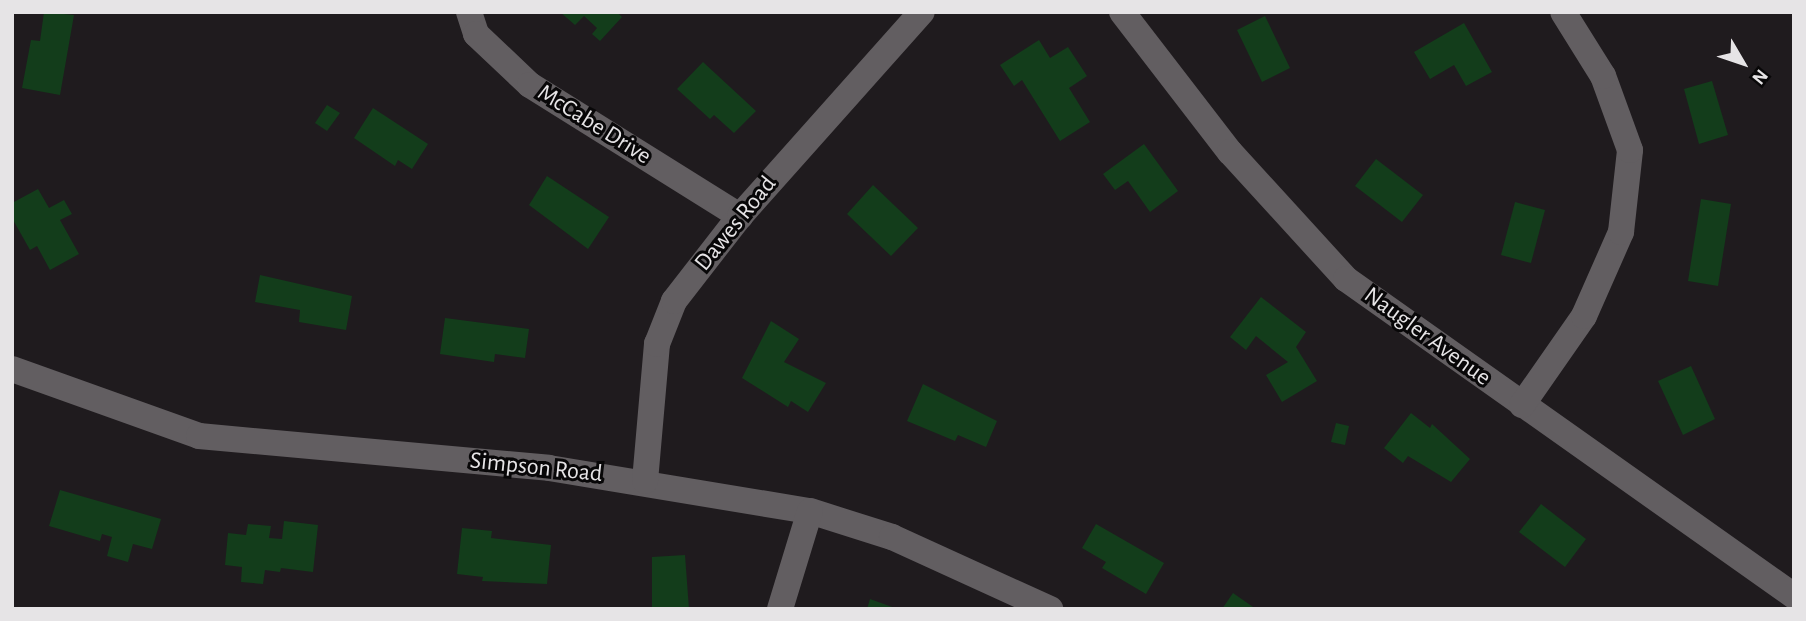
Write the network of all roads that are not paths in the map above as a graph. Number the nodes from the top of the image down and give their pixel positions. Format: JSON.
{"nodes":[{"id":1,"x":469,"y":12,"type":"edge"},
{"id":2,"x":922,"y":12,"type":"edge"},
{"id":3,"x":1122,"y":12,"type":"edge"},
{"id":4,"x":1563,"y":12,"type":"edge"},
{"id":5,"x":740,"y":216,"type":"junction"},
{"id":6,"x":12,"y":369,"type":"edge"},
{"id":7,"x":1522,"y":405,"type":"junction"},
{"id":8,"x":645,"y":481,"type":"junction"},
{"id":9,"x":810,"y":511,"type":"junction"},
{"id":10,"x":1794,"y":596,"type":"edge"},
{"id":11,"x":780,"y":609,"type":"edge"},
{"id":12,"x":1050,"y":609,"type":"edge"}],
"edges":[{"from":1,"to":5,"type":"street","name":"McCabe Drive"},
{"from":2,"to":5,"type":"street","name":"Dawes Road"},
{"from":3,"to":7,"type":"street","name":"Naugler Avenue"},
{"from":4,"to":7,"type":"street"},
{"from":5,"to":8,"type":"street","name":"Dawes Road"},
{"from":6,"to":8,"type":"street","name":"Simpson Road"},
{"from":7,"to":10,"type":"street","name":"Naugler Avenue"},
{"from":8,"to":9,"type":"street","name":"Simpson Road"},
{"from":9,"to":11,"type":"street"},
{"from":9,"to":12,"type":"street","name":"Simpson Road"}]}
